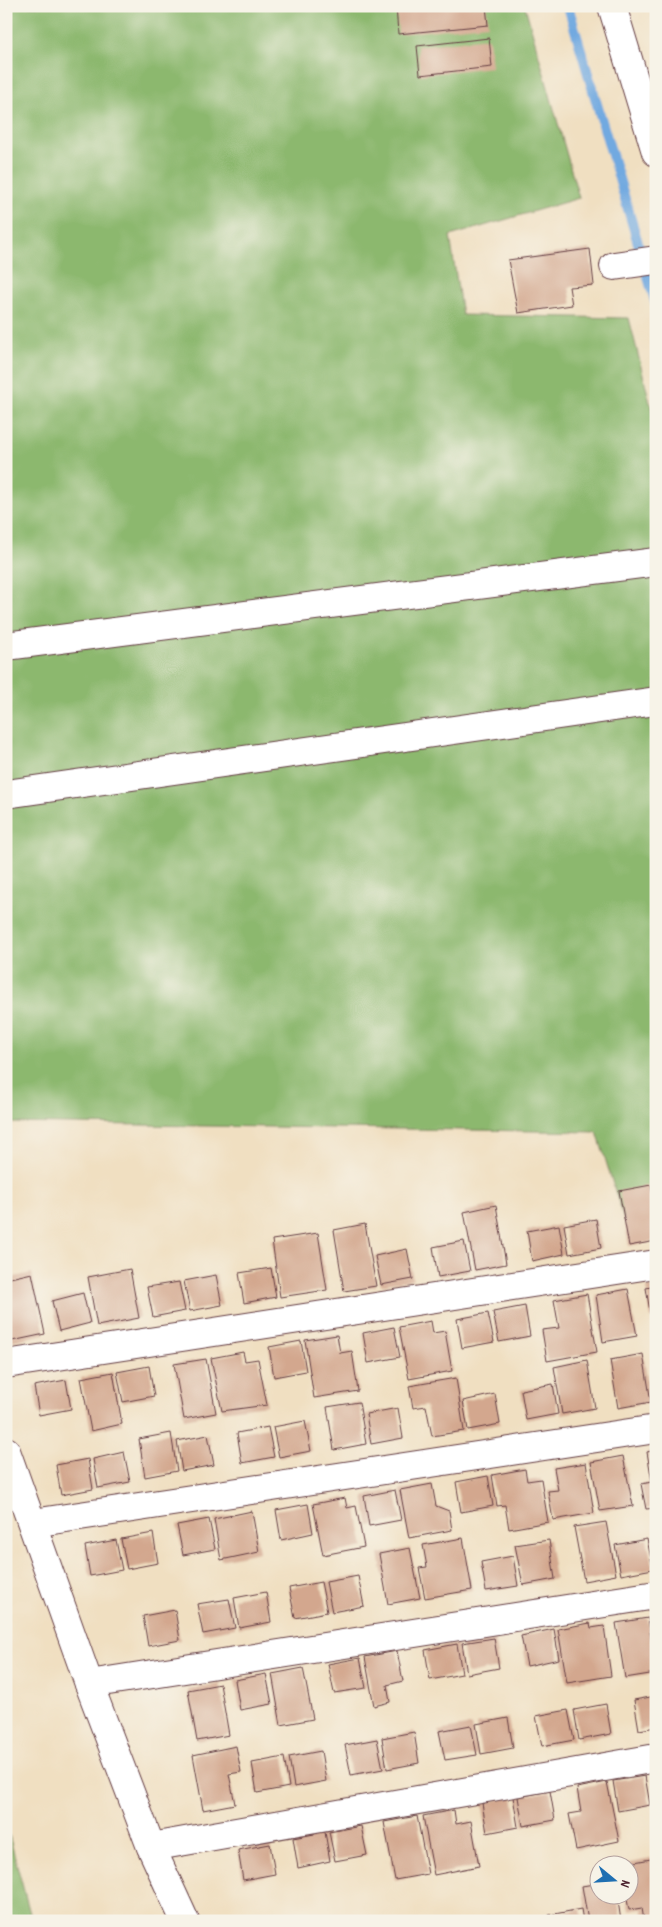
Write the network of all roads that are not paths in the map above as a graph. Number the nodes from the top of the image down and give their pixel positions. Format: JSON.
{"nodes":[{"id":1,"x":612,"y":6,"type":"edge"},
{"id":2,"x":656,"y":152,"type":"edge"},
{"id":3,"x":656,"y":260,"type":"edge"},
{"id":4,"x":620,"y":265,"type":"dead end"},
{"id":5,"x":656,"y":562,"type":"edge"},
{"id":6,"x":6,"y":646,"type":"edge"},
{"id":7,"x":656,"y":701,"type":"edge"},
{"id":8,"x":6,"y":794,"type":"edge"},
{"id":9,"x":656,"y":1264,"type":"edge"},
{"id":10,"x":6,"y":1364,"type":"edge"},
{"id":11,"x":656,"y":1428,"type":"edge"},
{"id":12,"x":6,"y":1451,"type":"edge"},
{"id":13,"x":32,"y":1523,"type":"junction"},
{"id":14,"x":656,"y":1595,"type":"edge"},
{"id":15,"x":89,"y":1684,"type":"junction"},
{"id":16,"x":656,"y":1758,"type":"edge"},
{"id":17,"x":152,"y":1846,"type":"junction"},
{"id":18,"x":185,"y":1921,"type":"edge"}],
"edges":[{"from":1,"to":2,"type":"street"},
{"from":3,"to":4,"type":"street"},
{"from":5,"to":6,"type":"street"},
{"from":7,"to":8,"type":"street"},
{"from":9,"to":10,"type":"street"},
{"from":11,"to":13,"type":"street"},
{"from":12,"to":13,"type":"street"},
{"from":13,"to":15,"type":"street"},
{"from":14,"to":15,"type":"street"},
{"from":15,"to":17,"type":"street"},
{"from":16,"to":17,"type":"street"},
{"from":17,"to":18,"type":"street"}]}
